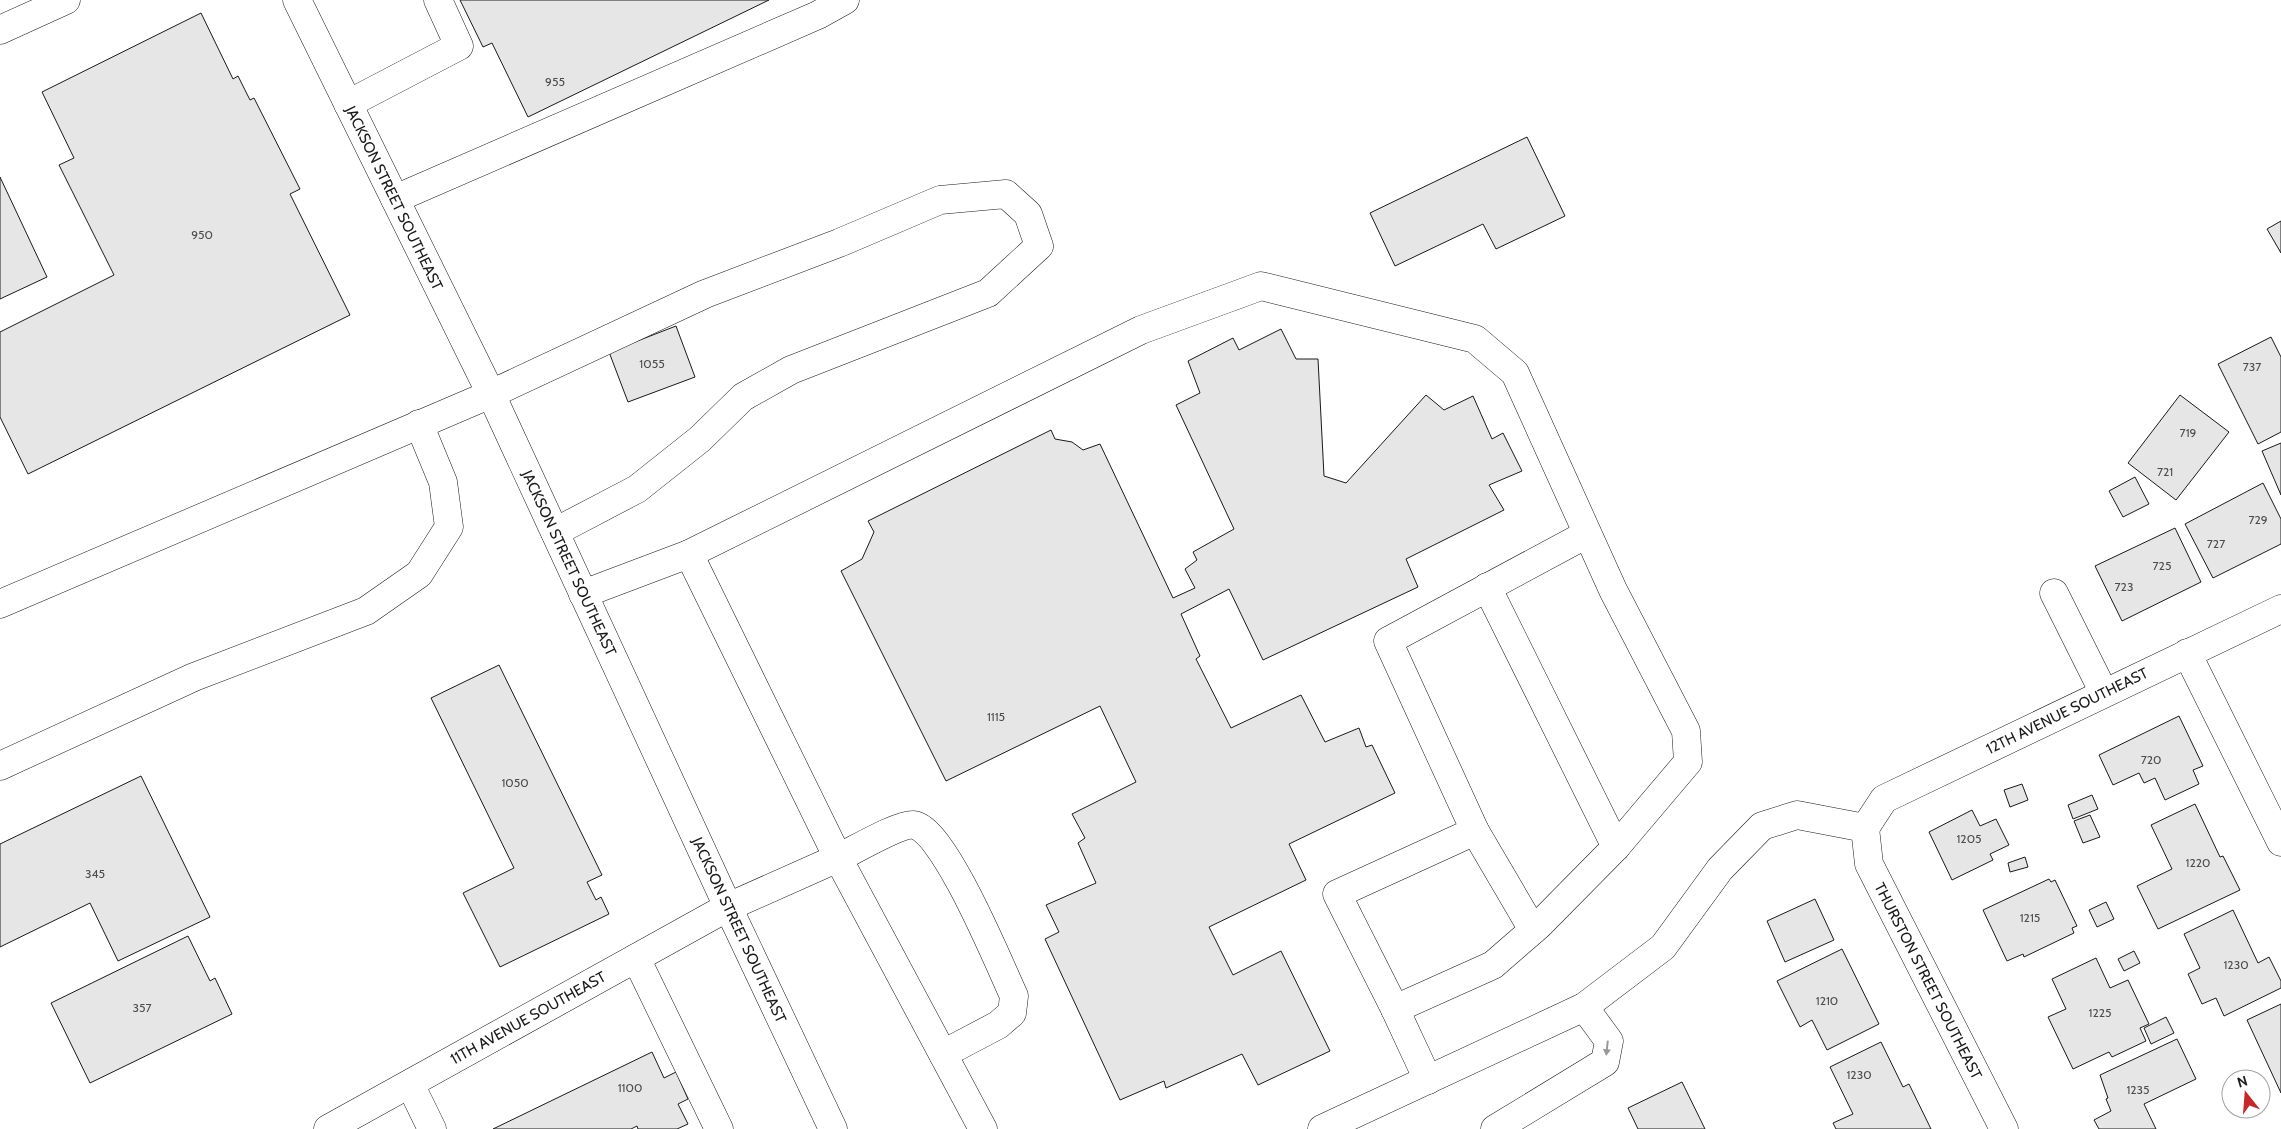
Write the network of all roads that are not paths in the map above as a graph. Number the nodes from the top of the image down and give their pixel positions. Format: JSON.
{"nodes":[{"id":1,"x":66,"y":0,"type":"edge"},
{"id":2,"x":297,"y":0,"type":"edge"},
{"id":3,"x":438,"y":0,"type":"edge"},
{"id":4,"x":846,"y":0,"type":"edge"},
{"id":5,"x":0,"y":30,"type":"edge"},
{"id":6,"x":348,"y":104,"type":"junction"},
{"id":7,"x":395,"y":199,"type":"junction"},
{"id":8,"x":491,"y":394,"type":"junction"},
{"id":9,"x":419,"y":424,"type":"junction"},
{"id":10,"x":555,"y":532,"type":"junction"},
{"id":11,"x":1588,"y":534,"type":"junction"},
{"id":12,"x":690,"y":554,"type":"junction"},
{"id":13,"x":1487,"y":587,"type":"junction"},
{"id":14,"x":2054,"y":593,"type":"dead end"},
{"id":15,"x":583,"y":594,"type":"junction"},
{"id":16,"x":0,"y":604,"type":"edge"},
{"id":17,"x":2281,"y":609,"type":"edge"},
{"id":18,"x":2187,"y":653,"type":"junction"},
{"id":19,"x":2104,"y":693,"type":"junction"},
{"id":20,"x":0,"y":766,"type":"edge"},
{"id":21,"x":1865,"y":828,"type":"junction"},
{"id":22,"x":1475,"y":831,"type":"junction"},
{"id":23,"x":2281,"y":842,"type":"edge"},
{"id":24,"x":1616,"y":847,"type":"junction"},
{"id":25,"x":838,"y":858,"type":"junction"},
{"id":26,"x":728,"y":906,"type":"junction"},
{"id":27,"x":1533,"y":930,"type":"junction"},
{"id":28,"x":636,"y":958,"type":"junction"},
{"id":29,"x":1584,"y":1007,"type":"junction"},
{"id":30,"x":1395,"y":1009,"type":"junction"},
{"id":31,"x":943,"y":1054,"type":"junction"},
{"id":32,"x":1428,"y":1080,"type":"junction"},
{"id":33,"x":410,"y":1084,"type":"junction"},
{"id":34,"x":328,"y":1129,"type":"edge"},
{"id":35,"x":432,"y":1129,"type":"edge"},
{"id":36,"x":719,"y":1129,"type":"edge"},
{"id":37,"x":833,"y":1129,"type":"edge"},
{"id":38,"x":983,"y":1129,"type":"edge"},
{"id":39,"x":1322,"y":1129,"type":"edge"},
{"id":40,"x":1494,"y":1129,"type":"edge"},
{"id":41,"x":2004,"y":1129,"type":"edge"}],
"edges":[{"from":1,"to":5,"type":"street"},
{"from":2,"to":6,"type":"street","name":"JACKSON STREET SOUTHEAST"},
{"from":3,"to":6,"type":"street"},
{"from":4,"to":7,"type":"street"},
{"from":6,"to":7,"type":"street","name":"JACKSON STREET SOUTHEAST"},
{"from":7,"to":8,"type":"street","name":"JACKSON STREET SOUTHEAST"},
{"from":8,"to":9,"type":"street"},
{"from":8,"to":10,"type":"street","name":"JACKSON STREET SOUTHEAST"},
{"from":8,"to":10,"type":"street"},
{"from":9,"to":16,"type":"street"},
{"from":9,"to":20,"type":"street"},
{"from":10,"to":15,"type":"street","name":"JACKSON STREET SOUTHEAST"},
{"from":11,"to":12,"type":"street"},
{"from":11,"to":13,"type":"street"},
{"from":11,"to":24,"type":"street"},
{"from":12,"to":15,"type":"street"},
{"from":12,"to":25,"type":"street"},
{"from":13,"to":22,"type":"street"},
{"from":13,"to":24,"type":"street"},
{"from":14,"to":19,"type":"street"},
{"from":15,"to":26,"type":"street","name":"JACKSON STREET SOUTHEAST"},
{"from":17,"to":18,"type":"street","name":"12TH AVENUE SOUTHEAST"},
{"from":18,"to":19,"type":"street","name":"12TH AVENUE SOUTHEAST"},
{"from":18,"to":23,"type":"street"},
{"from":19,"to":21,"type":"street","name":"12TH AVENUE SOUTHEAST"},
{"from":21,"to":29,"type":"street"},
{"from":21,"to":41,"type":"street","name":"THURSTON STREET SOUTHEAST"},
{"from":22,"to":27,"type":"street"},
{"from":22,"to":30,"type":"street"},
{"from":24,"to":27,"type":"street"},
{"from":25,"to":26,"type":"street","name":"11TH AVENUE SOUTHEAST"},
{"from":25,"to":31,"type":"street"},
{"from":25,"to":31,"type":"street","name":"11TH AVENUE SOUTHEAST"},
{"from":26,"to":28,"type":"street","name":"11TH AVENUE SOUTHEAST"},
{"from":26,"to":37,"type":"street","name":"JACKSON STREET SOUTHEAST"},
{"from":27,"to":30,"type":"street"},
{"from":28,"to":33,"type":"street","name":"11TH AVENUE SOUTHEAST"},
{"from":28,"to":36,"type":"street"},
{"from":29,"to":32,"type":"street"},
{"from":29,"to":40,"type":"street","one_way":true},
{"from":30,"to":32,"type":"street"},
{"from":31,"to":38,"type":"street"},
{"from":32,"to":39,"type":"street"},
{"from":33,"to":34,"type":"street","name":"11TH AVENUE SOUTHEAST"},
{"from":33,"to":35,"type":"street"}]}
